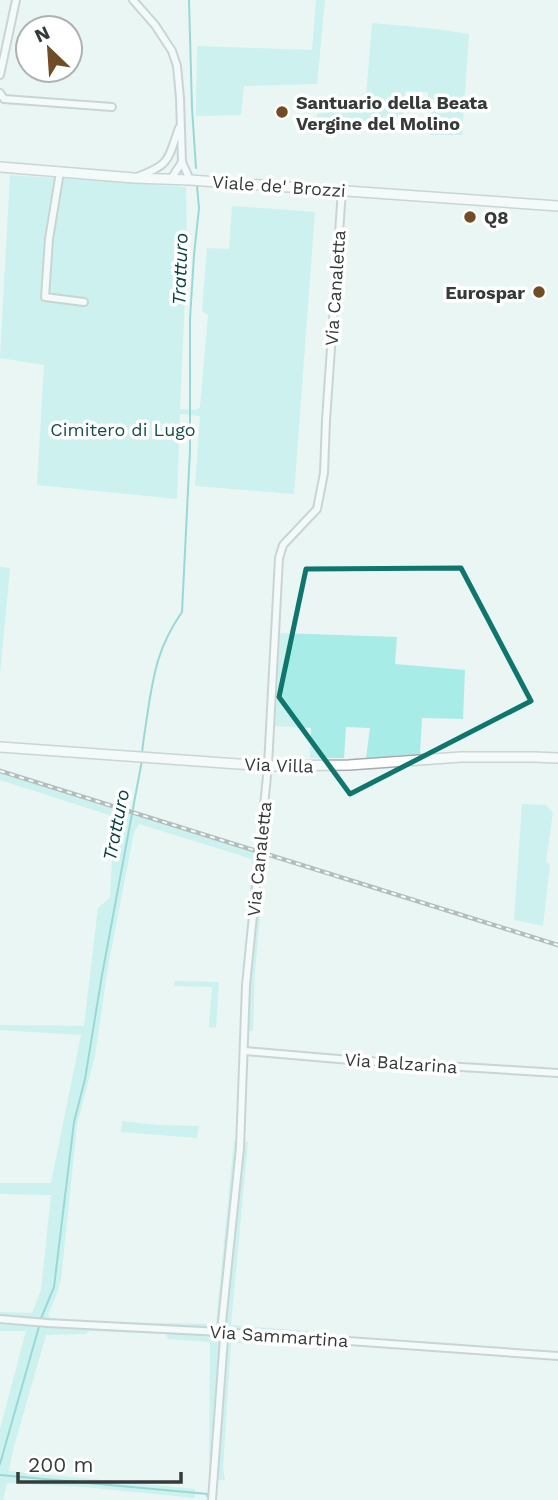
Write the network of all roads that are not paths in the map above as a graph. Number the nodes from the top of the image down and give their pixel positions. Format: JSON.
{"nodes":[{"id":1,"x":16,"y":0,"type":"edge"},
{"id":2,"x":133,"y":0,"type":"edge"},
{"id":3,"x":0,"y":75,"type":"edge"},
{"id":4,"x":0,"y":93,"type":"edge"},
{"id":5,"x":112,"y":107,"type":"dead end"},
{"id":6,"x":181,"y":123,"type":"junction"},
{"id":7,"x":166,"y":162,"type":"junction"},
{"id":8,"x":182,"y":162,"type":"junction"},
{"id":9,"x":0,"y":167,"type":"edge"},
{"id":10,"x":60,"y":172,"type":"junction"},
{"id":11,"x":134,"y":178,"type":"junction"},
{"id":12,"x":171,"y":179,"type":"junction"},
{"id":13,"x":190,"y":180,"type":"junction"},
{"id":14,"x":342,"y":190,"type":"junction"},
{"id":15,"x":558,"y":206,"type":"edge"},
{"id":16,"x":84,"y":302,"type":"dead end"},
{"id":17,"x":0,"y":747,"type":"edge"},
{"id":18,"x":558,"y":758,"type":"edge"},
{"id":19,"x":268,"y":766,"type":"junction"},
{"id":20,"x":245,"y":1051,"type":"junction"},
{"id":21,"x":558,"y":1073,"type":"edge"},
{"id":22,"x":0,"y":1319,"type":"edge"},
{"id":23,"x":221,"y":1332,"type":"junction"},
{"id":24,"x":558,"y":1356,"type":"edge"},
{"id":25,"x":212,"y":1500,"type":"edge"}],
"edges":[{"from":1,"to":3,"type":"street"},
{"from":2,"to":6,"type":"street"},
{"from":4,"to":5,"type":"street"},
{"from":6,"to":7,"type":"street"},
{"from":6,"to":8,"type":"street"},
{"from":7,"to":11,"type":"street"},
{"from":7,"to":12,"type":"street"},
{"from":8,"to":12,"type":"street"},
{"from":8,"to":13,"type":"street"},
{"from":9,"to":10,"type":"street","name":"Viale de' Brozzi"},
{"from":10,"to":11,"type":"street","name":"Viale de' Brozzi"},
{"from":10,"to":16,"type":"street"},
{"from":11,"to":12,"type":"street","name":"Viale de' Brozzi"},
{"from":12,"to":13,"type":"street","name":"Viale de' Brozzi"},
{"from":13,"to":14,"type":"street","name":"Viale de' Brozzi"},
{"from":14,"to":15,"type":"street","name":"Viale de' Brozzi"},
{"from":14,"to":19,"type":"street","name":"Via Canaletta"},
{"from":17,"to":19,"type":"street","name":"Via Villa"},
{"from":18,"to":19,"type":"street","name":"Via Villa"},
{"from":19,"to":20,"type":"street","name":"Via Canaletta"},
{"from":20,"to":21,"type":"street","name":"Via Balzarina"},
{"from":20,"to":23,"type":"street","name":"Via Canaletta"},
{"from":22,"to":23,"type":"street","name":"Via Sammartina"},
{"from":23,"to":24,"type":"street","name":"Via Sammartina"},
{"from":23,"to":25,"type":"street","name":"Via Canaletta"}]}
